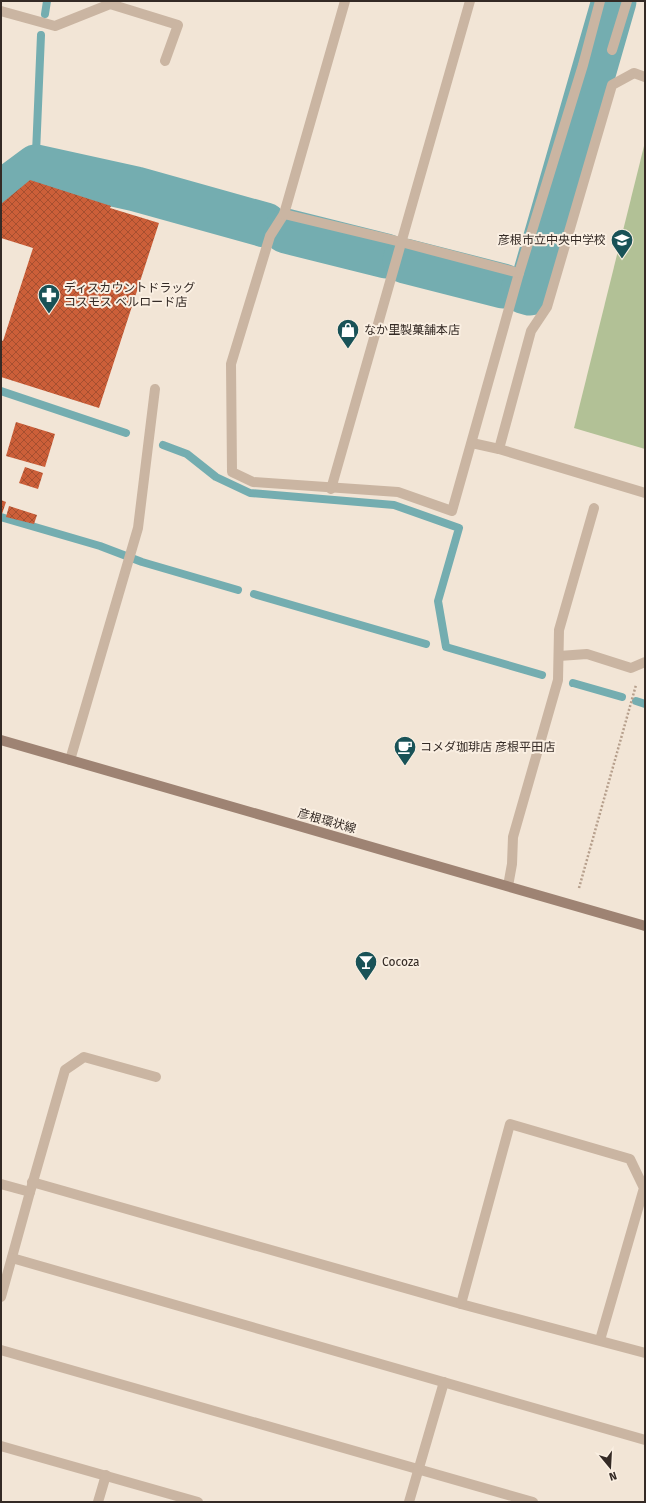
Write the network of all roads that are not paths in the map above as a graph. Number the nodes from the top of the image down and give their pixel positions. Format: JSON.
{"nodes":[{"id":1,"x":345,"y":1,"type":"edge"},
{"id":2,"x":470,"y":1,"type":"edge"},
{"id":3,"x":600,"y":1,"type":"edge"},
{"id":4,"x":627,"y":1,"type":"edge"},
{"id":5,"x":1,"y":10,"type":"edge"},
{"id":6,"x":612,"y":50,"type":"dead end"},
{"id":7,"x":165,"y":61,"type":"dead end"},
{"id":8,"x":645,"y":77,"type":"edge"},
{"id":9,"x":284,"y":214,"type":"junction"},
{"id":10,"x":401,"y":242,"type":"junction"},
{"id":11,"x":518,"y":273,"type":"junction"},
{"id":12,"x":155,"y":390,"type":"dead end"},
{"id":13,"x":472,"y":443,"type":"junction"},
{"id":14,"x":499,"y":449,"type":"junction"},
{"id":15,"x":331,"y":489,"type":"junction"},
{"id":16,"x":645,"y":492,"type":"edge"},
{"id":17,"x":594,"y":508,"type":"dead end"},
{"id":18,"x":559,"y":656,"type":"junction"},
{"id":19,"x":645,"y":662,"type":"edge"},
{"id":20,"x":1,"y":740,"type":"edge"},
{"id":21,"x":70,"y":760,"type":"junction"},
{"id":22,"x":508,"y":886,"type":"junction"},
{"id":23,"x":645,"y":926,"type":"edge"},
{"id":24,"x":156,"y":1077,"type":"dead end"},
{"id":25,"x":1,"y":1184,"type":"edge"},
{"id":26,"x":31,"y":1187,"type":"junction"},
{"id":27,"x":12,"y":1258,"type":"junction"},
{"id":28,"x":1,"y":1297,"type":"edge"},
{"id":29,"x":461,"y":1304,"type":"junction"},
{"id":30,"x":600,"y":1340,"type":"junction"},
{"id":31,"x":1,"y":1350,"type":"edge"},
{"id":32,"x":645,"y":1353,"type":"edge"},
{"id":33,"x":444,"y":1382,"type":"junction"},
{"id":34,"x":645,"y":1440,"type":"edge"},
{"id":35,"x":1,"y":1446,"type":"edge"},
{"id":36,"x":418,"y":1469,"type":"junction"},
{"id":37,"x":106,"y":1475,"type":"junction"},
{"id":38,"x":98,"y":1502,"type":"edge"},
{"id":39,"x":198,"y":1502,"type":"edge"},
{"id":40,"x":409,"y":1502,"type":"edge"},
{"id":41,"x":533,"y":1502,"type":"edge"}],
"edges":[{"from":1,"to":9,"type":"street"},
{"from":2,"to":10,"type":"street"},
{"from":3,"to":11,"type":"street"},
{"from":4,"to":6,"type":"street"},
{"from":5,"to":7,"type":"street"},
{"from":8,"to":14,"type":"street"},
{"from":9,"to":10,"type":"street"},
{"from":9,"to":15,"type":"street"},
{"from":10,"to":11,"type":"street"},
{"from":10,"to":15,"type":"street"},
{"from":11,"to":13,"type":"street"},
{"from":12,"to":21,"type":"street"},
{"from":13,"to":14,"type":"street"},
{"from":13,"to":15,"type":"street"},
{"from":14,"to":16,"type":"street"},
{"from":17,"to":18,"type":"street"},
{"from":18,"to":19,"type":"street"},
{"from":18,"to":22,"type":"street"},
{"from":20,"to":21,"type":"main road","name":"彦根環状線"},
{"from":21,"to":22,"type":"main road","name":"彦根環状線"},
{"from":22,"to":23,"type":"main road","name":"彦根環状線"},
{"from":24,"to":26,"type":"street"},
{"from":25,"to":26,"type":"street"},
{"from":26,"to":27,"type":"street"},
{"from":26,"to":29,"type":"street"},
{"from":27,"to":28,"type":"street"},
{"from":27,"to":33,"type":"street"},
{"from":29,"to":30,"type":"street"},
{"from":29,"to":30,"type":"street"},
{"from":30,"to":32,"type":"street"},
{"from":31,"to":36,"type":"street"},
{"from":33,"to":34,"type":"street"},
{"from":33,"to":36,"type":"street"},
{"from":35,"to":37,"type":"street"},
{"from":36,"to":40,"type":"street"},
{"from":36,"to":41,"type":"street"},
{"from":37,"to":38,"type":"street"},
{"from":37,"to":39,"type":"street"}]}
